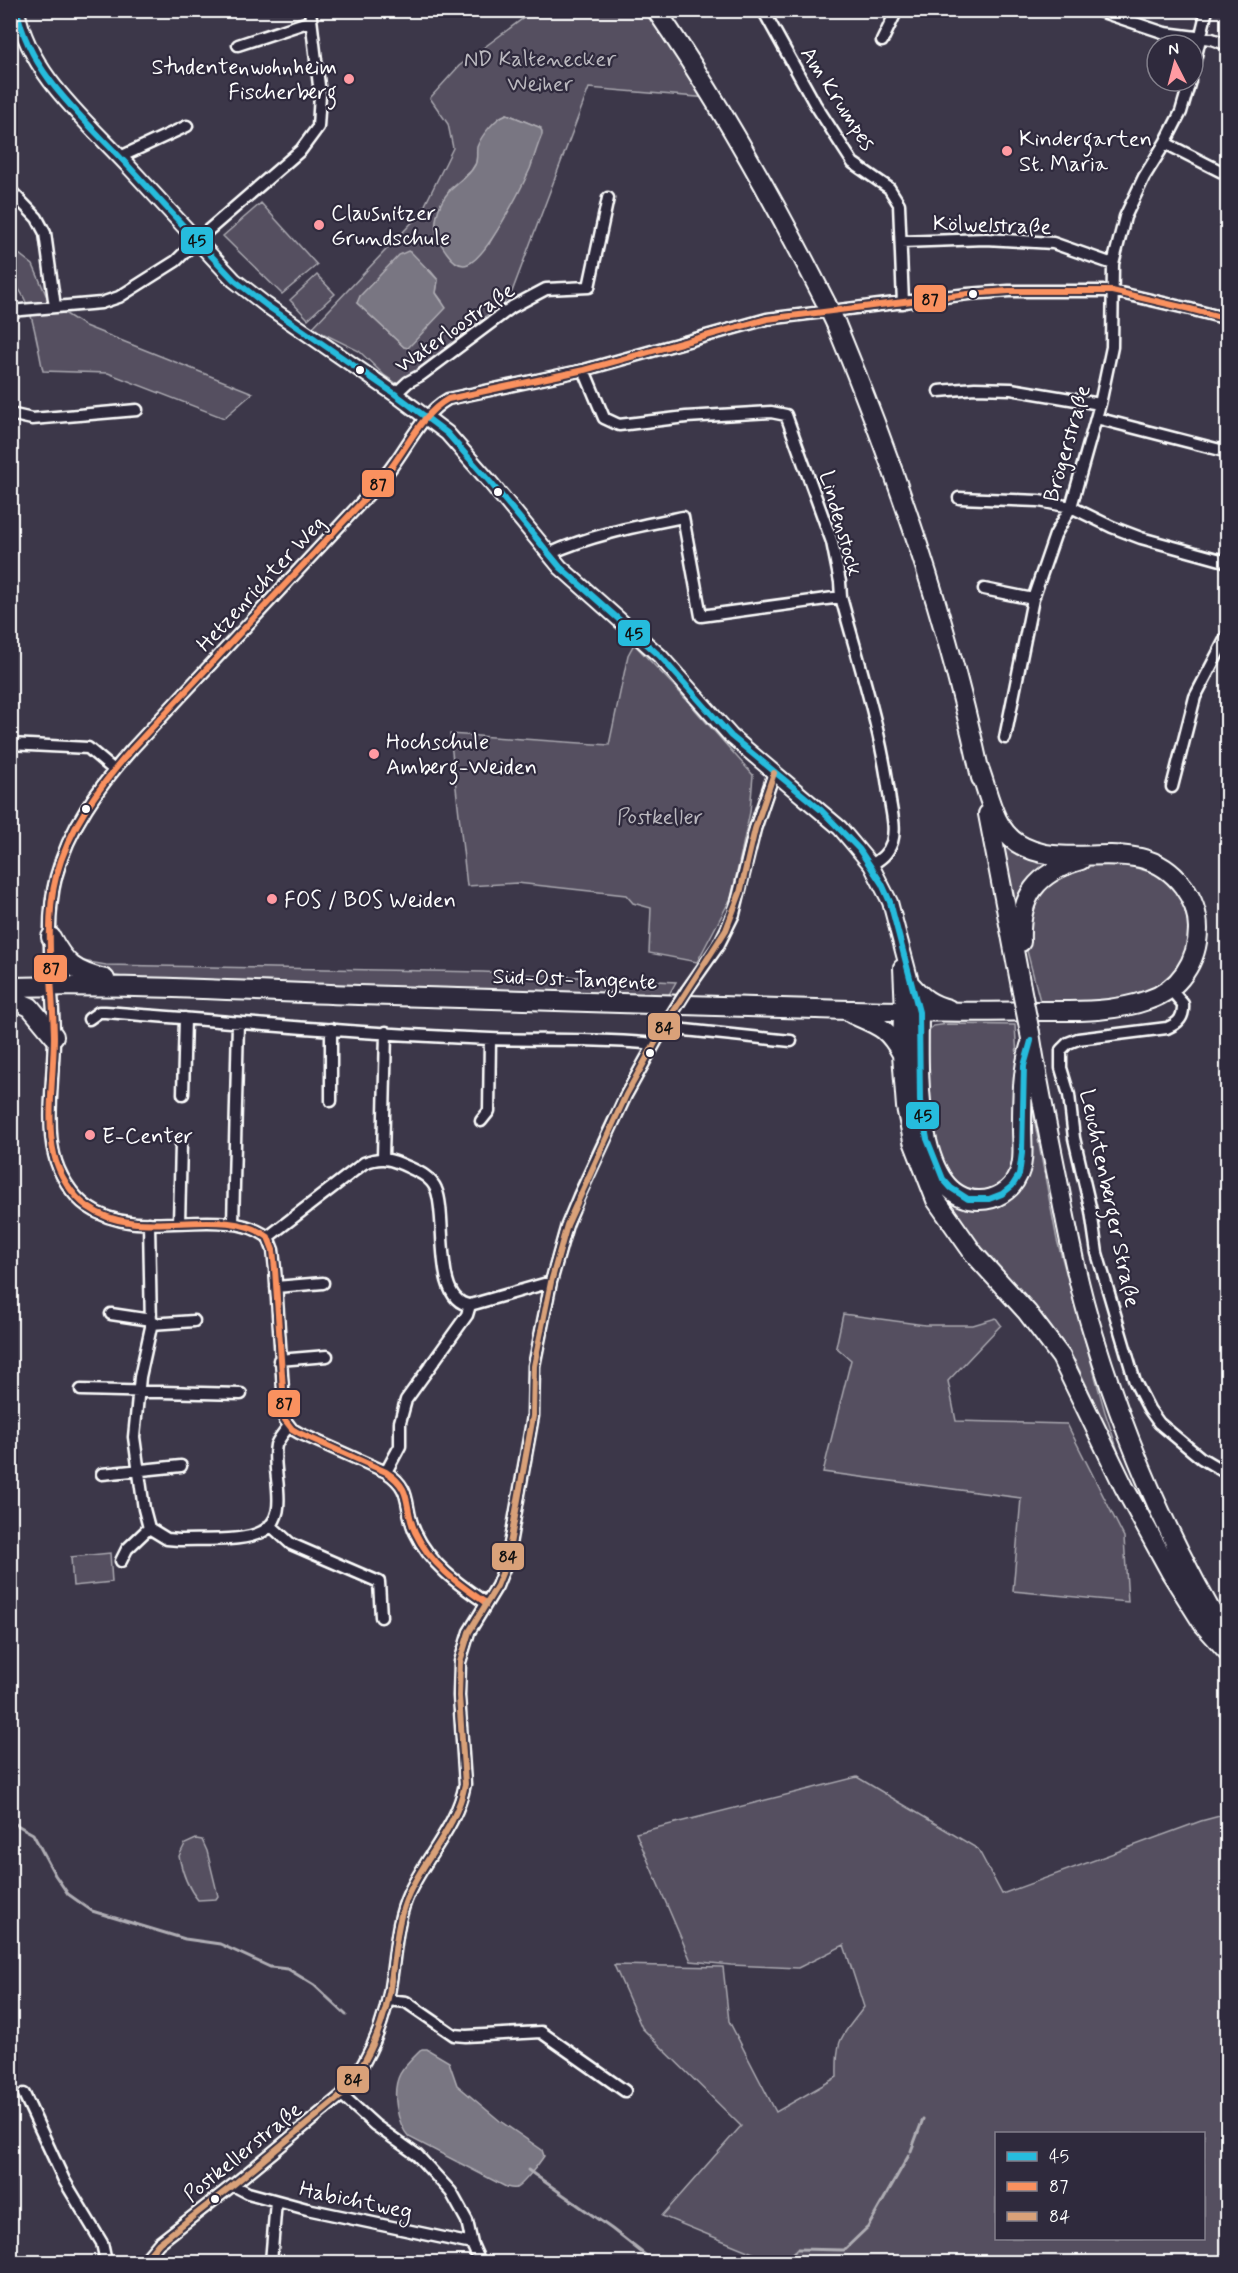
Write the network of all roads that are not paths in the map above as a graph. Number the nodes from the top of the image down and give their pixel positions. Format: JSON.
{"nodes":[{"id":1,"x":17,"y":10,"type":"edge"},
{"id":2,"x":656,"y":10,"type":"edge"},
{"id":3,"x":763,"y":10,"type":"edge"},
{"id":4,"x":897,"y":10,"type":"edge"},
{"id":5,"x":1096,"y":10,"type":"edge"},
{"id":6,"x":1207,"y":10,"type":"edge"},
{"id":7,"x":311,"y":16,"type":"edge"},
{"id":8,"x":16,"y":31,"type":"edge"},
{"id":9,"x":1165,"y":33,"type":"edge"},
{"id":10,"x":1201,"y":33,"type":"edge"},
{"id":11,"x":1205,"y":39,"type":"edge"},
{"id":12,"x":882,"y":41,"type":"dead end"},
{"id":13,"x":238,"y":45,"type":"dead end"},
{"id":14,"x":1227,"y":45,"type":"edge"},
{"id":15,"x":1187,"y":93,"type":"edge"},
{"id":16,"x":187,"y":126,"type":"dead end"},
{"id":17,"x":1166,"y":143,"type":"junction"},
{"id":18,"x":120,"y":157,"type":"junction"},
{"id":19,"x":1227,"y":176,"type":"edge"},
{"id":20,"x":10,"y":190,"type":"edge"},
{"id":21,"x":608,"y":198,"type":"dead end"},
{"id":22,"x":197,"y":240,"type":"junction"},
{"id":23,"x":902,"y":242,"type":"junction"},
{"id":24,"x":1113,"y":264,"type":"junction"},
{"id":25,"x":1112,"y":291,"type":"junction"},
{"id":26,"x":903,"y":303,"type":"junction"},
{"id":27,"x":55,"y":307,"type":"junction"},
{"id":28,"x":10,"y":311,"type":"edge"},
{"id":29,"x":1227,"y":319,"type":"edge"},
{"id":30,"x":584,"y":370,"type":"junction"},
{"id":31,"x":939,"y":392,"type":"dead end"},
{"id":32,"x":395,"y":394,"type":"junction"},
{"id":33,"x":1100,"y":404,"type":"junction"},
{"id":34,"x":136,"y":410,"type":"dead end"},
{"id":35,"x":10,"y":414,"type":"edge"},
{"id":36,"x":427,"y":417,"type":"junction"},
{"id":37,"x":1096,"y":418,"type":"junction"},
{"id":38,"x":1227,"y":452,"type":"edge"},
{"id":39,"x":959,"y":498,"type":"dead end"},
{"id":40,"x":1071,"y":507,"type":"junction"},
{"id":41,"x":549,"y":554,"type":"junction"},
{"id":42,"x":1227,"y":562,"type":"edge"},
{"id":43,"x":984,"y":589,"type":"dead end"},
{"id":44,"x":841,"y":597,"type":"junction"},
{"id":45,"x":1033,"y":599,"type":"junction"},
{"id":46,"x":1227,"y":634,"type":"edge"},
{"id":47,"x":1005,"y":738,"type":"dead end"},
{"id":48,"x":10,"y":744,"type":"edge"},
{"id":49,"x":979,"y":768,"type":"junction"},
{"id":50,"x":114,"y":770,"type":"junction"},
{"id":51,"x":774,"y":773,"type":"junction"},
{"id":52,"x":1172,"y":787,"type":"dead end"},
{"id":53,"x":1100,"y":855,"type":"junction"},
{"id":54,"x":871,"y":865,"type":"junction"},
{"id":55,"x":899,"y":932,"type":"junction"},
{"id":56,"x":51,"y":937,"type":"junction"},
{"id":57,"x":1020,"y":980,"type":"junction"},
{"id":58,"x":912,"y":983,"type":"junction"},
{"id":59,"x":130,"y":985,"type":"junction"},
{"id":60,"x":52,"y":986,"type":"junction"},
{"id":61,"x":10,"y":987,"type":"edge"},
{"id":62,"x":1170,"y":989,"type":"junction"},
{"id":63,"x":10,"y":998,"type":"edge"},
{"id":64,"x":842,"y":1010,"type":"junction"},
{"id":65,"x":911,"y":1012,"type":"junction"},
{"id":66,"x":966,"y":1012,"type":"junction"},
{"id":67,"x":184,"y":1018,"type":"junction"},
{"id":68,"x":89,"y":1019,"type":"dead end"},
{"id":69,"x":238,"y":1023,"type":"junction"},
{"id":70,"x":665,"y":1025,"type":"junction"},
{"id":71,"x":331,"y":1029,"type":"junction"},
{"id":72,"x":386,"y":1032,"type":"junction"},
{"id":73,"x":54,"y":1036,"type":"junction"},
{"id":74,"x":1030,"y":1037,"type":"junction"},
{"id":75,"x":490,"y":1038,"type":"junction"},
{"id":76,"x":791,"y":1041,"type":"dead end"},
{"id":77,"x":654,"y":1044,"type":"junction"},
{"id":78,"x":902,"y":1054,"type":"junction"},
{"id":79,"x":183,"y":1094,"type":"dead end"},
{"id":80,"x":331,"y":1101,"type":"dead end"},
{"id":81,"x":482,"y":1121,"type":"dead end"},
{"id":82,"x":181,"y":1144,"type":"dead end"},
{"id":83,"x":383,"y":1158,"type":"junction"},
{"id":84,"x":149,"y":1223,"type":"junction"},
{"id":85,"x":179,"y":1223,"type":"junction"},
{"id":86,"x":233,"y":1224,"type":"junction"},
{"id":87,"x":268,"y":1237,"type":"junction"},
{"id":88,"x":551,"y":1282,"type":"junction"},
{"id":89,"x":323,"y":1283,"type":"dead end"},
{"id":90,"x":276,"y":1287,"type":"junction"},
{"id":91,"x":471,"y":1305,"type":"junction"},
{"id":92,"x":111,"y":1314,"type":"dead end"},
{"id":93,"x":194,"y":1321,"type":"dead end"},
{"id":94,"x":151,"y":1322,"type":"junction"},
{"id":95,"x":327,"y":1356,"type":"dead end"},
{"id":96,"x":279,"y":1360,"type":"junction"},
{"id":97,"x":81,"y":1390,"type":"dead end"},
{"id":98,"x":138,"y":1392,"type":"junction"},
{"id":99,"x":241,"y":1394,"type":"dead end"},
{"id":100,"x":289,"y":1426,"type":"junction"},
{"id":101,"x":181,"y":1466,"type":"dead end"},
{"id":102,"x":138,"y":1470,"type":"junction"},
{"id":103,"x":386,"y":1472,"type":"junction"},
{"id":104,"x":102,"y":1474,"type":"dead end"},
{"id":105,"x":1227,"y":1474,"type":"edge"},
{"id":106,"x":270,"y":1525,"type":"junction"},
{"id":107,"x":149,"y":1528,"type":"junction"},
{"id":108,"x":121,"y":1561,"type":"dead end"},
{"id":109,"x":486,"y":1603,"type":"junction"},
{"id":110,"x":381,"y":1617,"type":"dead end"},
{"id":111,"x":1227,"y":1640,"type":"edge"},
{"id":112,"x":1227,"y":1652,"type":"edge"},
{"id":113,"x":388,"y":2000,"type":"junction"},
{"id":114,"x":625,"y":2091,"type":"dead end"},
{"id":115,"x":24,"y":2094,"type":"dead end"},
{"id":116,"x":342,"y":2095,"type":"junction"},
{"id":117,"x":234,"y":2185,"type":"junction"},
{"id":118,"x":276,"y":2201,"type":"junction"},
{"id":119,"x":472,"y":2244,"type":"junction"},
{"id":120,"x":106,"y":2262,"type":"edge"},
{"id":121,"x":142,"y":2262,"type":"edge"},
{"id":122,"x":271,"y":2262,"type":"edge"},
{"id":123,"x":480,"y":2262,"type":"edge"}],
"edges":[{"from":1,"to":8,"type":"street"},
{"from":2,"to":49,"type":"main road","bridge":true},
{"from":3,"to":23,"type":"street","name":"Am Krumpes"},
{"from":4,"to":12,"type":"street"},
{"from":5,"to":9,"type":"street"},
{"from":6,"to":10,"type":"street"},
{"from":7,"to":13,"type":"street"},
{"from":7,"to":22,"type":"street"},
{"from":8,"to":18,"type":"street"},
{"from":11,"to":14,"type":"street"},
{"from":15,"to":17,"type":"street","name":"Brögerstraße"},
{"from":16,"to":18,"type":"street"},
{"from":17,"to":19,"type":"street"},
{"from":17,"to":24,"type":"street","name":"Brögerstraße"},
{"from":18,"to":22,"type":"street"},
{"from":20,"to":27,"type":"street"},
{"from":21,"to":32,"type":"street","name":"Waterloostraße"},
{"from":22,"to":27,"type":"street"},
{"from":22,"to":32,"type":"street"},
{"from":23,"to":24,"type":"street","name":"Kölwelstraße"},
{"from":23,"to":26,"type":"street","name":"Am Krumpes"},
{"from":24,"to":25,"type":"street","name":"Brögerstraße"},
{"from":25,"to":26,"type":"street","name":"Hetzenrichter Weg"},
{"from":25,"to":29,"type":"street","name":"Hetzenrichter Weg"},
{"from":25,"to":33,"type":"street","name":"Brögerstraße"},
{"from":26,"to":30,"type":"street","name":"Hetzenrichter Weg"},
{"from":27,"to":28,"type":"street"},
{"from":30,"to":36,"type":"street","name":"Hetzenrichter Weg"},
{"from":30,"to":44,"type":"street","name":"Lindenstock"},
{"from":31,"to":33,"type":"street"},
{"from":32,"to":36,"type":"street"},
{"from":33,"to":37,"type":"street","name":"Brögerstraße"},
{"from":34,"to":35,"type":"street"},
{"from":36,"to":41,"type":"street"},
{"from":36,"to":50,"type":"street","name":"Hetzenrichter Weg"},
{"from":37,"to":38,"type":"street"},
{"from":37,"to":40,"type":"street","name":"Brögerstraße"},
{"from":39,"to":40,"type":"street"},
{"from":40,"to":42,"type":"street"},
{"from":40,"to":45,"type":"street","name":"Brögerstraße"},
{"from":41,"to":44,"type":"street"},
{"from":41,"to":51,"type":"street"},
{"from":43,"to":45,"type":"street"},
{"from":44,"to":54,"type":"street","name":"Lindenstock"},
{"from":45,"to":47,"type":"street","name":"Brögerstraße"},
{"from":46,"to":52,"type":"street"},
{"from":48,"to":50,"type":"street"},
{"from":49,"to":53,"type":"main road"},
{"from":49,"to":57,"type":"main road"},
{"from":50,"to":56,"type":"street","name":"Hetzenrichter Weg"},
{"from":51,"to":54,"type":"street"},
{"from":51,"to":70,"type":"street","name":"Postkellerstraße","bridge":true},
{"from":53,"to":57,"type":"main road"},
{"from":53,"to":62,"type":"main road"},
{"from":54,"to":55,"type":"street"},
{"from":55,"to":58,"type":"street"},
{"from":55,"to":65,"type":"street"},
{"from":56,"to":59,"type":"main road"},
{"from":56,"to":60,"type":"street","name":"Hetzenrichter Weg"},
{"from":57,"to":74,"type":"main road","bridge":true},
{"from":58,"to":65,"type":"street"},
{"from":58,"to":66,"type":"street"},
{"from":59,"to":60,"type":"main road","name":"Süd-Ost-Tangente"},
{"from":59,"to":64,"type":"main road","name":"Süd-Ost-Tangente"},
{"from":60,"to":61,"type":"main road","name":"Süd-Ost-Tangente"},
{"from":60,"to":73,"type":"street","name":"Hetzenrichter Weg"},
{"from":62,"to":66,"type":"main road","name":"Süd-Ost-Tangente"},
{"from":62,"to":105,"type":"street","name":"Leuchtenberger Straße"},
{"from":63,"to":73,"type":"main road"},
{"from":64,"to":65,"type":"main road","name":"Süd-Ost-Tangente"},
{"from":64,"to":78,"type":"main road"},
{"from":65,"to":66,"type":"main road","name":"Süd-Ost-Tangente"},
{"from":65,"to":74,"type":"main road"},
{"from":65,"to":78,"type":"main road"},
{"from":67,"to":68,"type":"street"},
{"from":67,"to":69,"type":"street"},
{"from":67,"to":79,"type":"street"},
{"from":69,"to":71,"type":"street"},
{"from":69,"to":86,"type":"street"},
{"from":70,"to":76,"type":"street"},
{"from":70,"to":77,"type":"street","name":"Postkellerstraße"},
{"from":71,"to":72,"type":"street"},
{"from":71,"to":80,"type":"street"},
{"from":72,"to":75,"type":"street"},
{"from":72,"to":83,"type":"street"},
{"from":73,"to":84,"type":"street","name":"Hetzenrichter Weg"},
{"from":74,"to":111,"type":"main road"},
{"from":75,"to":77,"type":"street"},
{"from":75,"to":81,"type":"street"},
{"from":77,"to":88,"type":"street","name":"Postkellerstraße"},
{"from":78,"to":112,"type":"main road"},
{"from":82,"to":85,"type":"street"},
{"from":83,"to":87,"type":"street"},
{"from":83,"to":91,"type":"street"},
{"from":84,"to":85,"type":"street","name":"Hetzenrichter Weg"},
{"from":84,"to":94,"type":"street"},
{"from":85,"to":86,"type":"street","name":"Hetzenrichter Weg"},
{"from":86,"to":87,"type":"street","name":"Hetzenrichter Weg"},
{"from":87,"to":90,"type":"street"},
{"from":88,"to":91,"type":"street"},
{"from":88,"to":109,"type":"street","name":"Postkellerstraße"},
{"from":89,"to":90,"type":"street"},
{"from":90,"to":96,"type":"street"},
{"from":91,"to":103,"type":"street"},
{"from":92,"to":94,"type":"street"},
{"from":93,"to":94,"type":"street"},
{"from":94,"to":98,"type":"street"},
{"from":95,"to":96,"type":"street"},
{"from":96,"to":100,"type":"street"},
{"from":97,"to":98,"type":"street"},
{"from":98,"to":99,"type":"street"},
{"from":98,"to":102,"type":"street"},
{"from":100,"to":103,"type":"street"},
{"from":100,"to":106,"type":"street"},
{"from":101,"to":102,"type":"street"},
{"from":102,"to":104,"type":"street"},
{"from":102,"to":107,"type":"street"},
{"from":103,"to":109,"type":"street"},
{"from":106,"to":107,"type":"street"},
{"from":106,"to":110,"type":"street"},
{"from":107,"to":108,"type":"street"},
{"from":109,"to":113,"type":"street","name":"Postkellerstraße"},
{"from":113,"to":114,"type":"street"},
{"from":113,"to":116,"type":"street","name":"Postkellerstraße"},
{"from":115,"to":120,"type":"street"},
{"from":116,"to":117,"type":"street","name":"Postkellerstraße"},
{"from":116,"to":119,"type":"street"},
{"from":117,"to":118,"type":"street","name":"Habichtweg"},
{"from":117,"to":121,"type":"street","name":"Postkellerstraße"},
{"from":118,"to":119,"type":"street","name":"Habichtweg"},
{"from":118,"to":122,"type":"street"},
{"from":119,"to":123,"type":"street"}]}
